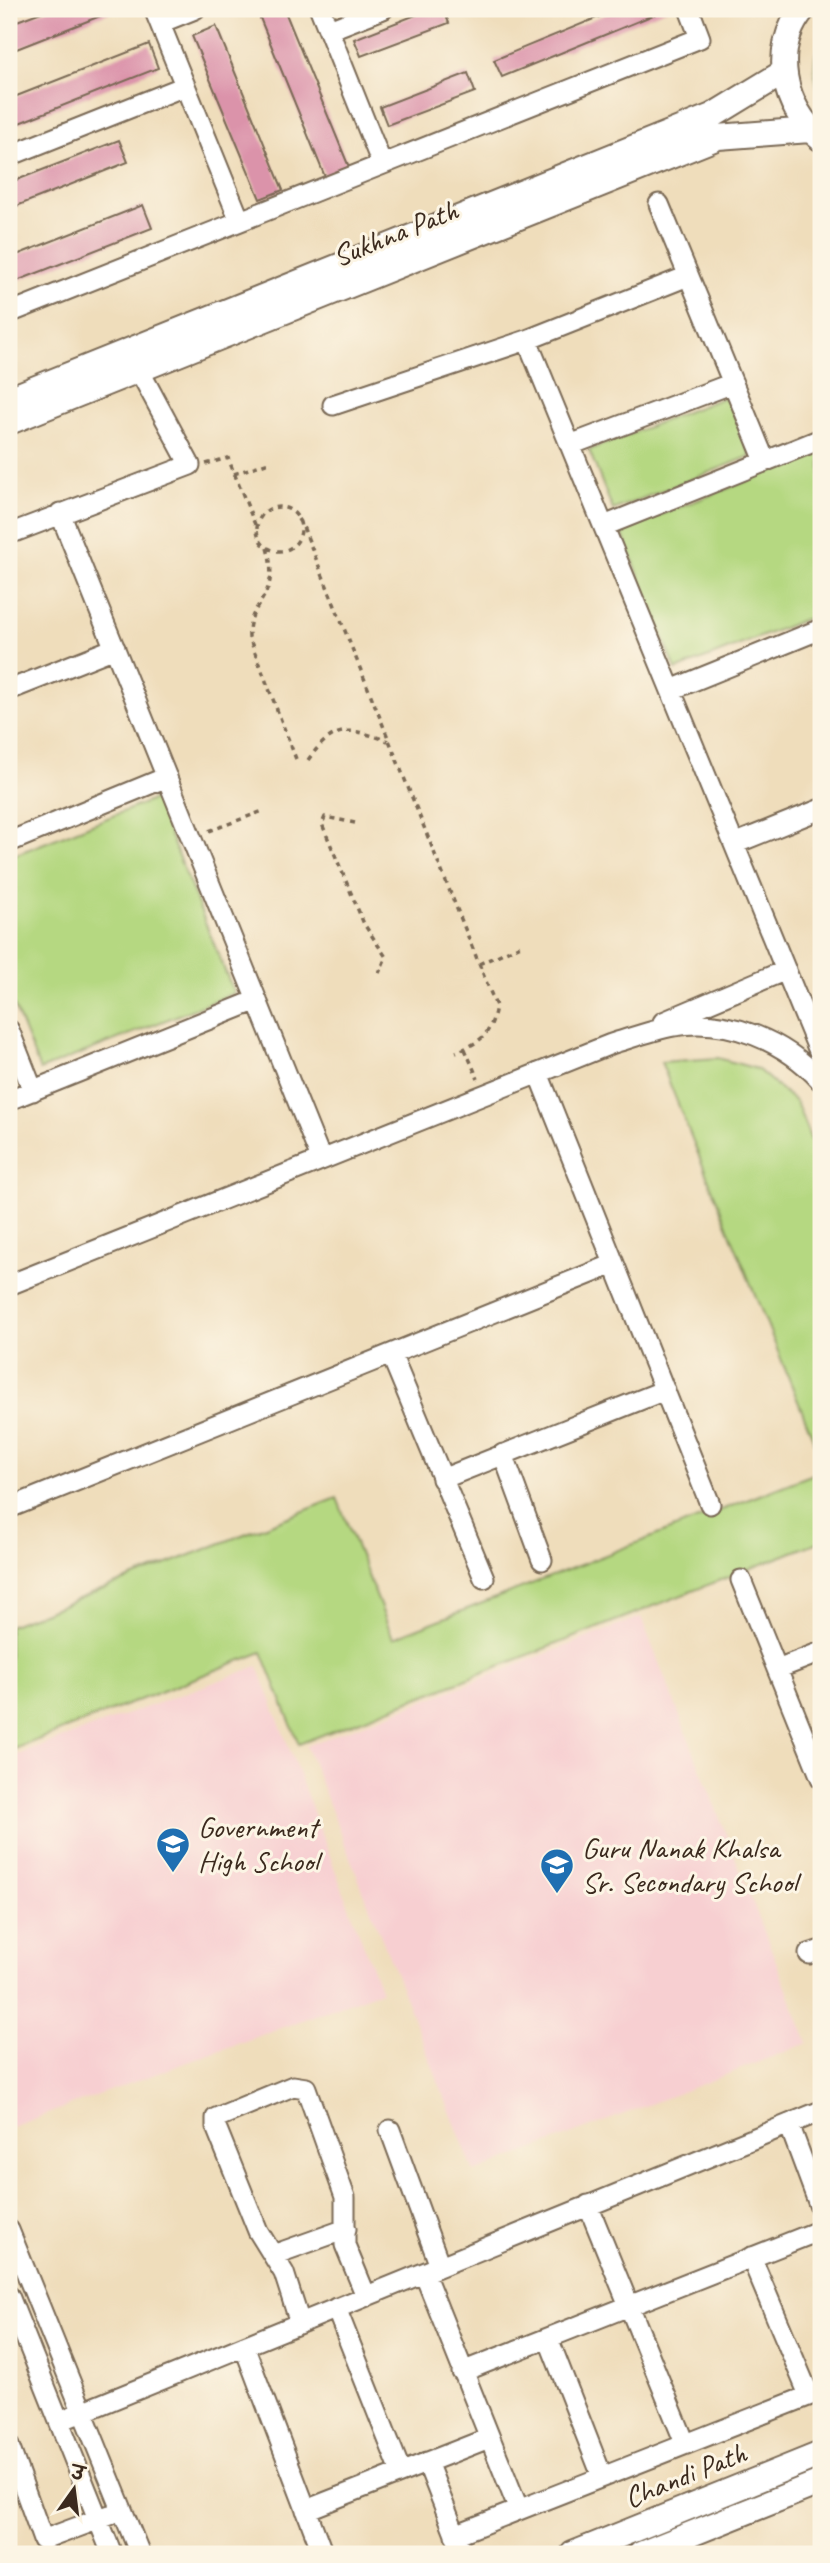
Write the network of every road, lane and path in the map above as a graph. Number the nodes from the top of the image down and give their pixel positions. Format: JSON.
{"nodes":[{"id":1,"x":195,"y":9,"type":"edge"},
{"id":2,"x":320,"y":9,"type":"edge"},
{"id":3,"x":383,"y":9,"type":"edge"},
{"id":4,"x":689,"y":9,"type":"edge"},
{"id":5,"x":803,"y":9,"type":"edge"},
{"id":6,"x":157,"y":16,"type":"edge"},
{"id":7,"x":329,"y":30,"type":"junction"},
{"id":8,"x":784,"y":72,"type":"junction"},
{"id":9,"x":185,"y":86,"type":"junction"},
{"id":10,"x":816,"y":135,"type":"edge"},
{"id":11,"x":9,"y":156,"type":"edge"},
{"id":12,"x":382,"y":164,"type":"junction"},
{"id":13,"x":659,"y":204,"type":"dead end"},
{"id":14,"x":240,"y":221,"type":"junction"},
{"id":15,"x":688,"y":276,"type":"junction"},
{"id":16,"x":9,"y":313,"type":"edge"},
{"id":17,"x":527,"y":340,"type":"junction"},
{"id":18,"x":139,"y":370,"type":"junction"},
{"id":19,"x":733,"y":383,"type":"junction"},
{"id":20,"x":9,"y":399,"type":"edge"},
{"id":21,"x":333,"y":405,"type":"dead end"},
{"id":22,"x":9,"y":422,"type":"edge"},
{"id":23,"x":821,"y":439,"type":"edge"},
{"id":24,"x":570,"y":445,"type":"junction"},
{"id":25,"x":765,"y":461,"type":"junction"},
{"id":26,"x":269,"y":462,"type":"dead end"},
{"id":27,"x":190,"y":465,"type":"junction"},
{"id":28,"x":234,"y":474,"type":"junction"},
{"id":29,"x":60,"y":513,"type":"junction"},
{"id":30,"x":298,"y":519,"type":"junction"},
{"id":31,"x":604,"y":526,"type":"junction"},
{"id":32,"x":257,"y":530,"type":"junction"},
{"id":33,"x":9,"y":534,"type":"edge"},
{"id":34,"x":267,"y":548,"type":"junction"},
{"id":35,"x":821,"y":629,"type":"edge"},
{"id":36,"x":115,"y":648,"type":"junction"},
{"id":37,"x":9,"y":690,"type":"edge"},
{"id":38,"x":671,"y":690,"type":"junction"},
{"id":39,"x":388,"y":741,"type":"junction"},
{"id":40,"x":296,"y":759,"type":"dead end"},
{"id":41,"x":308,"y":760,"type":"dead end"},
{"id":42,"x":167,"y":777,"type":"junction"},
{"id":43,"x":821,"y":809,"type":"edge"},
{"id":44,"x":263,"y":811,"type":"dead end"},
{"id":45,"x":355,"y":823,"type":"dead end"},
{"id":46,"x":191,"y":837,"type":"junction"},
{"id":47,"x":9,"y":842,"type":"edge"},
{"id":48,"x":734,"y":844,"type":"junction"},
{"id":49,"x":523,"y":944,"type":"dead end"},
{"id":50,"x":479,"y":964,"type":"junction"},
{"id":51,"x":786,"y":970,"type":"junction"},
{"id":52,"x":379,"y":973,"type":"dead end"},
{"id":53,"x":257,"y":1000,"type":"junction"},
{"id":54,"x":9,"y":1030,"type":"edge"},
{"id":55,"x":611,"y":1044,"type":"junction"},
{"id":56,"x":465,"y":1049,"type":"junction"},
{"id":57,"x":456,"y":1052,"type":"dead end"},
{"id":58,"x":821,"y":1056,"type":"edge"},
{"id":59,"x":538,"y":1073,"type":"junction"},
{"id":60,"x":821,"y":1081,"type":"edge"},
{"id":61,"x":33,"y":1091,"type":"junction"},
{"id":62,"x":485,"y":1094,"type":"junction"},
{"id":63,"x":9,"y":1100,"type":"edge"},
{"id":64,"x":321,"y":1159,"type":"junction"},
{"id":65,"x":614,"y":1264,"type":"junction"},
{"id":66,"x":9,"y":1285,"type":"edge"},
{"id":67,"x":390,"y":1354,"type":"junction"},
{"id":68,"x":664,"y":1390,"type":"junction"},
{"id":69,"x":503,"y":1454,"type":"junction"},
{"id":70,"x":442,"y":1479,"type":"junction"},
{"id":71,"x":710,"y":1504,"type":"dead end"},
{"id":72,"x":9,"y":1508,"type":"edge"},
{"id":73,"x":542,"y":1560,"type":"dead end"},
{"id":74,"x":484,"y":1578,"type":"dead end"},
{"id":75,"x":741,"y":1580,"type":"dead end"},
{"id":76,"x":821,"y":1652,"type":"edge"},
{"id":77,"x":777,"y":1669,"type":"junction"},
{"id":78,"x":821,"y":1778,"type":"edge"},
{"id":79,"x":821,"y":2111,"type":"edge"},
{"id":80,"x":789,"y":2124,"type":"junction"},
{"id":81,"x":390,"y":2130,"type":"dead end"},
{"id":82,"x":588,"y":2205,"type":"junction"},
{"id":83,"x":821,"y":2210,"type":"edge"},
{"id":84,"x":346,"y":2229,"type":"junction"},
{"id":85,"x":9,"y":2230,"type":"edge"},
{"id":86,"x":821,"y":2230,"type":"edge"},
{"id":87,"x":273,"y":2255,"type":"junction"},
{"id":88,"x":751,"y":2258,"type":"junction"},
{"id":89,"x":432,"y":2269,"type":"junction"},
{"id":90,"x":366,"y":2296,"type":"junction"},
{"id":91,"x":39,"y":2305,"type":"junction"},
{"id":92,"x":628,"y":2306,"type":"junction"},
{"id":93,"x":11,"y":2308,"type":"edge"},
{"id":94,"x":336,"y":2308,"type":"junction"},
{"id":95,"x":300,"y":2323,"type":"junction"},
{"id":96,"x":548,"y":2338,"type":"junction"},
{"id":97,"x":244,"y":2346,"type":"junction"},
{"id":98,"x":462,"y":2372,"type":"junction"},
{"id":99,"x":815,"y":2393,"type":"edge"},
{"id":100,"x":83,"y":2412,"type":"junction"},
{"id":101,"x":60,"y":2421,"type":"junction"},
{"id":102,"x":489,"y":2438,"type":"junction"},
{"id":103,"x":685,"y":2443,"type":"junction"},
{"id":104,"x":9,"y":2446,"type":"edge"},
{"id":105,"x":821,"y":2454,"type":"edge"},
{"id":106,"x":427,"y":2462,"type":"junction"},
{"id":107,"x":401,"y":2472,"type":"junction"},
{"id":108,"x":602,"y":2476,"type":"junction"},
{"id":109,"x":821,"y":2482,"type":"edge"},
{"id":110,"x":518,"y":2508,"type":"junction"},
{"id":111,"x":306,"y":2510,"type":"junction"},
{"id":112,"x":123,"y":2511,"type":"junction"},
{"id":113,"x":98,"y":2519,"type":"junction"},
{"id":114,"x":456,"y":2535,"type":"junction"},
{"id":115,"x":112,"y":2554,"type":"edge"},
{"id":116,"x":140,"y":2554,"type":"edge"},
{"id":117,"x":323,"y":2554,"type":"edge"},
{"id":118,"x":463,"y":2554,"type":"edge"},
{"id":119,"x":573,"y":2554,"type":"edge"},
{"id":120,"x":641,"y":2554,"type":"edge"}],
"edges":[{"from":1,"to":6,"type":"street"},
{"from":2,"to":7,"type":"street"},
{"from":3,"to":7,"type":"street"},
{"from":4,"to":12,"type":"street"},
{"from":5,"to":8,"type":"main road"},
{"from":6,"to":9,"type":"street"},
{"from":7,"to":12,"type":"street"},
{"from":8,"to":10,"type":"main road"},
{"from":8,"to":20,"type":"main road","name":"Sukhna Path"},
{"from":9,"to":11,"type":"street"},
{"from":9,"to":14,"type":"street"},
{"from":10,"to":18,"type":"main road","name":"Sukhna Path"},
{"from":12,"to":14,"type":"street"},
{"from":13,"to":15,"type":"street"},
{"from":14,"to":16,"type":"street"},
{"from":15,"to":17,"type":"street"},
{"from":15,"to":19,"type":"street"},
{"from":17,"to":21,"type":"street"},
{"from":17,"to":24,"type":"street"},
{"from":18,"to":22,"type":"main road","name":"Sukhna Path"},
{"from":18,"to":27,"type":"street"},
{"from":19,"to":24,"type":"street"},
{"from":19,"to":25,"type":"street"},
{"from":23,"to":25,"type":"street"},
{"from":24,"to":31,"type":"street"},
{"from":25,"to":31,"type":"street"},
{"from":26,"to":28,"type":"path"},
{"from":27,"to":28,"type":"path"},
{"from":27,"to":29,"type":"street"},
{"from":28,"to":32,"type":"path"},
{"from":29,"to":33,"type":"street"},
{"from":29,"to":36,"type":"street"},
{"from":30,"to":32,"type":"path"},
{"from":30,"to":34,"type":"path"},
{"from":30,"to":39,"type":"path"},
{"from":31,"to":38,"type":"street"},
{"from":32,"to":34,"type":"path"},
{"from":34,"to":40,"type":"path"},
{"from":35,"to":38,"type":"street"},
{"from":36,"to":37,"type":"street"},
{"from":36,"to":42,"type":"street"},
{"from":38,"to":48,"type":"street"},
{"from":39,"to":41,"type":"path"},
{"from":39,"to":50,"type":"path"},
{"from":42,"to":46,"type":"street"},
{"from":42,"to":47,"type":"street"},
{"from":43,"to":48,"type":"street"},
{"from":44,"to":46,"type":"path"},
{"from":45,"to":52,"type":"path"},
{"from":46,"to":53,"type":"street"},
{"from":48,"to":51,"type":"street"},
{"from":49,"to":50,"type":"path"},
{"from":50,"to":56,"type":"path"},
{"from":51,"to":55,"type":"street"},
{"from":51,"to":58,"type":"street"},
{"from":53,"to":61,"type":"street"},
{"from":53,"to":64,"type":"street"},
{"from":54,"to":61,"type":"street"},
{"from":55,"to":59,"type":"street"},
{"from":55,"to":60,"type":"street"},
{"from":56,"to":57,"type":"path"},
{"from":56,"to":62,"type":"path"},
{"from":59,"to":62,"type":"street"},
{"from":59,"to":65,"type":"street"},
{"from":61,"to":63,"type":"street"},
{"from":62,"to":64,"type":"street"},
{"from":64,"to":66,"type":"street"},
{"from":65,"to":67,"type":"street"},
{"from":65,"to":68,"type":"street"},
{"from":67,"to":70,"type":"street"},
{"from":67,"to":72,"type":"street"},
{"from":68,"to":69,"type":"street"},
{"from":68,"to":71,"type":"street"},
{"from":69,"to":70,"type":"street"},
{"from":69,"to":73,"type":"street"},
{"from":70,"to":74,"type":"street"},
{"from":75,"to":77,"type":"street"},
{"from":76,"to":77,"type":"street"},
{"from":77,"to":78,"type":"street"},
{"from":79,"to":80,"type":"street"},
{"from":80,"to":82,"type":"street"},
{"from":80,"to":83,"type":"street"},
{"from":81,"to":89,"type":"street"},
{"from":82,"to":89,"type":"street"},
{"from":82,"to":92,"type":"street"},
{"from":84,"to":87,"type":"street"},
{"from":84,"to":87,"type":"street"},
{"from":84,"to":90,"type":"street"},
{"from":85,"to":91,"type":"street"},
{"from":86,"to":88,"type":"street"},
{"from":87,"to":95,"type":"street"},
{"from":88,"to":92,"type":"street"},
{"from":88,"to":99,"type":"street"},
{"from":89,"to":90,"type":"street"},
{"from":89,"to":98,"type":"street"},
{"from":90,"to":94,"type":"street"},
{"from":91,"to":93,"type":"street"},
{"from":91,"to":100,"type":"street"},
{"from":92,"to":96,"type":"street"},
{"from":92,"to":103,"type":"street"},
{"from":93,"to":101,"type":"street"},
{"from":94,"to":95,"type":"street"},
{"from":94,"to":107,"type":"street"},
{"from":95,"to":97,"type":"street"},
{"from":96,"to":98,"type":"street"},
{"from":96,"to":108,"type":"street"},
{"from":97,"to":100,"type":"street"},
{"from":97,"to":111,"type":"street"},
{"from":98,"to":102,"type":"street"},
{"from":99,"to":103,"type":"street"},
{"from":100,"to":101,"type":"street"},
{"from":100,"to":112,"type":"street"},
{"from":101,"to":113,"type":"street"},
{"from":102,"to":106,"type":"street"},
{"from":102,"to":110,"type":"street"},
{"from":103,"to":108,"type":"street"},
{"from":104,"to":113,"type":"street"},
{"from":105,"to":119,"type":"main road","name":"Chandi Path"},
{"from":106,"to":107,"type":"street"},
{"from":106,"to":114,"type":"street"},
{"from":107,"to":111,"type":"street"},
{"from":108,"to":110,"type":"street"},
{"from":109,"to":120,"type":"main road","name":"Chandi Path"},
{"from":110,"to":114,"type":"street"},
{"from":111,"to":117,"type":"street"},
{"from":112,"to":113,"type":"street"},
{"from":112,"to":116,"type":"street"},
{"from":113,"to":115,"type":"street"},
{"from":114,"to":118,"type":"street"}]}
